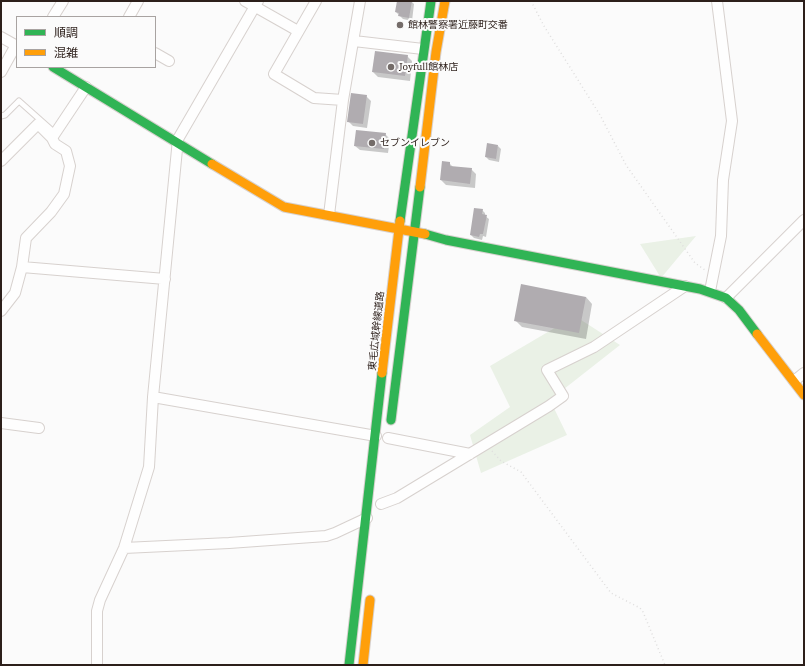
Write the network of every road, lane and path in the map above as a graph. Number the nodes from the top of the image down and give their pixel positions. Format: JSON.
{"nodes":[{"id":1,"x":63,"y":1,"type":"edge"},
{"id":2,"x":138,"y":1,"type":"edge"},
{"id":3,"x":245,"y":1,"type":"edge"},
{"id":4,"x":316,"y":1,"type":"edge"},
{"id":5,"x":360,"y":1,"type":"edge"},
{"id":6,"x":431,"y":1,"type":"edge"},
{"id":7,"x":445,"y":1,"type":"edge"},
{"id":8,"x":530,"y":1,"type":"edge"},
{"id":9,"x":717,"y":1,"type":"edge"},
{"id":10,"x":256,"y":4,"type":"edge"},
{"id":11,"x":54,"y":16,"type":"edge"},
{"id":12,"x":130,"y":16,"type":"edge"},
{"id":13,"x":298,"y":31,"type":"junction"},
{"id":14,"x":1,"y":36,"type":"edge"},
{"id":15,"x":354,"y":41,"type":"junction"},
{"id":16,"x":16,"y":44,"type":"edge"},
{"id":17,"x":16,"y":47,"type":"edge"},
{"id":18,"x":422,"y":49,"type":"junction"},
{"id":19,"x":156,"y":54,"type":"edge"},
{"id":20,"x":169,"y":61,"type":"dead end"},
{"id":21,"x":56,"y":68,"type":"edge"},
{"id":22,"x":1,"y":72,"type":"edge"},
{"id":23,"x":86,"y":87,"type":"junction"},
{"id":24,"x":343,"y":100,"type":"junction"},
{"id":25,"x":1,"y":116,"type":"edge"},
{"id":26,"x":54,"y":136,"type":"junction"},
{"id":27,"x":178,"y":142,"type":"junction"},
{"id":28,"x":1,"y":161,"type":"edge"},
{"id":29,"x":329,"y":215,"type":"junction"},
{"id":30,"x":804,"y":220,"type":"edge"},
{"id":31,"x":399,"y":229,"type":"junction"},
{"id":32,"x":415,"y":232,"type":"junction"},
{"id":33,"x":22,"y":267,"type":"junction"},
{"id":34,"x":713,"y":276,"type":"junction"},
{"id":35,"x":165,"y":279,"type":"junction"},
{"id":36,"x":685,"y":286,"type":"junction"},
{"id":37,"x":710,"y":291,"type":"junction"},
{"id":38,"x":726,"y":298,"type":"junction"},
{"id":39,"x":2,"y":309,"type":"edge"},
{"id":40,"x":804,"y":373,"type":"edge"},
{"id":41,"x":794,"y":381,"type":"junction"},
{"id":42,"x":804,"y":395,"type":"edge"},
{"id":43,"x":153,"y":397,"type":"junction"},
{"id":44,"x":1,"y":424,"type":"edge"},
{"id":45,"x":39,"y":428,"type":"dead end"},
{"id":46,"x":376,"y":436,"type":"junction"},
{"id":47,"x":388,"y":442,"type":"joint"},
{"id":48,"x":487,"y":445,"type":"junction"},
{"id":49,"x":470,"y":454,"type":"junction"},
{"id":50,"x":381,"y":504,"type":"dead end"},
{"id":51,"x":367,"y":518,"type":"junction"},
{"id":52,"x":124,"y":548,"type":"junction"},
{"id":53,"x":371,"y":591,"type":"dead end"},
{"id":54,"x":97,"y":665,"type":"edge"},
{"id":55,"x":349,"y":665,"type":"edge"},
{"id":56,"x":363,"y":665,"type":"edge"},
{"id":57,"x":665,"y":665,"type":"edge"}],
"edges":[{"from":1,"to":11,"type":"street"},
{"from":2,"to":12,"type":"street"},
{"from":3,"to":10,"type":"street"},
{"from":4,"to":13,"type":"street"},
{"from":5,"to":15,"type":"street"},
{"from":6,"to":18,"type":"main road","name":"東毛広域幹線道路"},
{"from":7,"to":32,"type":"main road"},
{"from":8,"to":34,"type":"path"},
{"from":9,"to":34,"type":"street"},
{"from":10,"to":13,"type":"street"},
{"from":10,"to":27,"type":"street"},
{"from":13,"to":24,"type":"street"},
{"from":14,"to":16,"type":"street"},
{"from":15,"to":18,"type":"street"},
{"from":15,"to":24,"type":"street"},
{"from":17,"to":22,"type":"street"},
{"from":18,"to":31,"type":"main road","name":"東毛広域幹線道路"},
{"from":19,"to":20,"type":"street"},
{"from":21,"to":23,"type":"main road"},
{"from":23,"to":26,"type":"street"},
{"from":23,"to":27,"type":"main road"},
{"from":24,"to":29,"type":"street"},
{"from":25,"to":26,"type":"lane"},
{"from":26,"to":28,"type":"street"},
{"from":26,"to":33,"type":"street"},
{"from":27,"to":29,"type":"main road"},
{"from":27,"to":35,"type":"street"},
{"from":29,"to":31,"type":"main road"},
{"from":30,"to":38,"type":"street"},
{"from":31,"to":32,"type":"main road"},
{"from":31,"to":46,"type":"main road","name":"東毛広域幹線道路"},
{"from":32,"to":36,"type":"main road"},
{"from":32,"to":47,"type":"main road"},
{"from":33,"to":35,"type":"street"},
{"from":33,"to":39,"type":"street"},
{"from":34,"to":37,"type":"street"},
{"from":35,"to":43,"type":"street"},
{"from":36,"to":37,"type":"main road"},
{"from":36,"to":48,"type":"street"},
{"from":37,"to":38,"type":"main road"},
{"from":38,"to":41,"type":"main road"},
{"from":40,"to":41,"type":"street"},
{"from":41,"to":42,"type":"main road"},
{"from":43,"to":46,"type":"street"},
{"from":43,"to":52,"type":"street"},
{"from":44,"to":45,"type":"street"},
{"from":46,"to":51,"type":"main road","name":"東毛広域幹線道路"},
{"from":47,"to":49,"type":"street"},
{"from":48,"to":49,"type":"street"},
{"from":48,"to":57,"type":"path"},
{"from":49,"to":50,"type":"street"},
{"from":51,"to":52,"type":"street"},
{"from":51,"to":55,"type":"main road","name":"東毛広域幹線道路"},
{"from":52,"to":54,"type":"street"},
{"from":53,"to":56,"type":"main road"}]}
